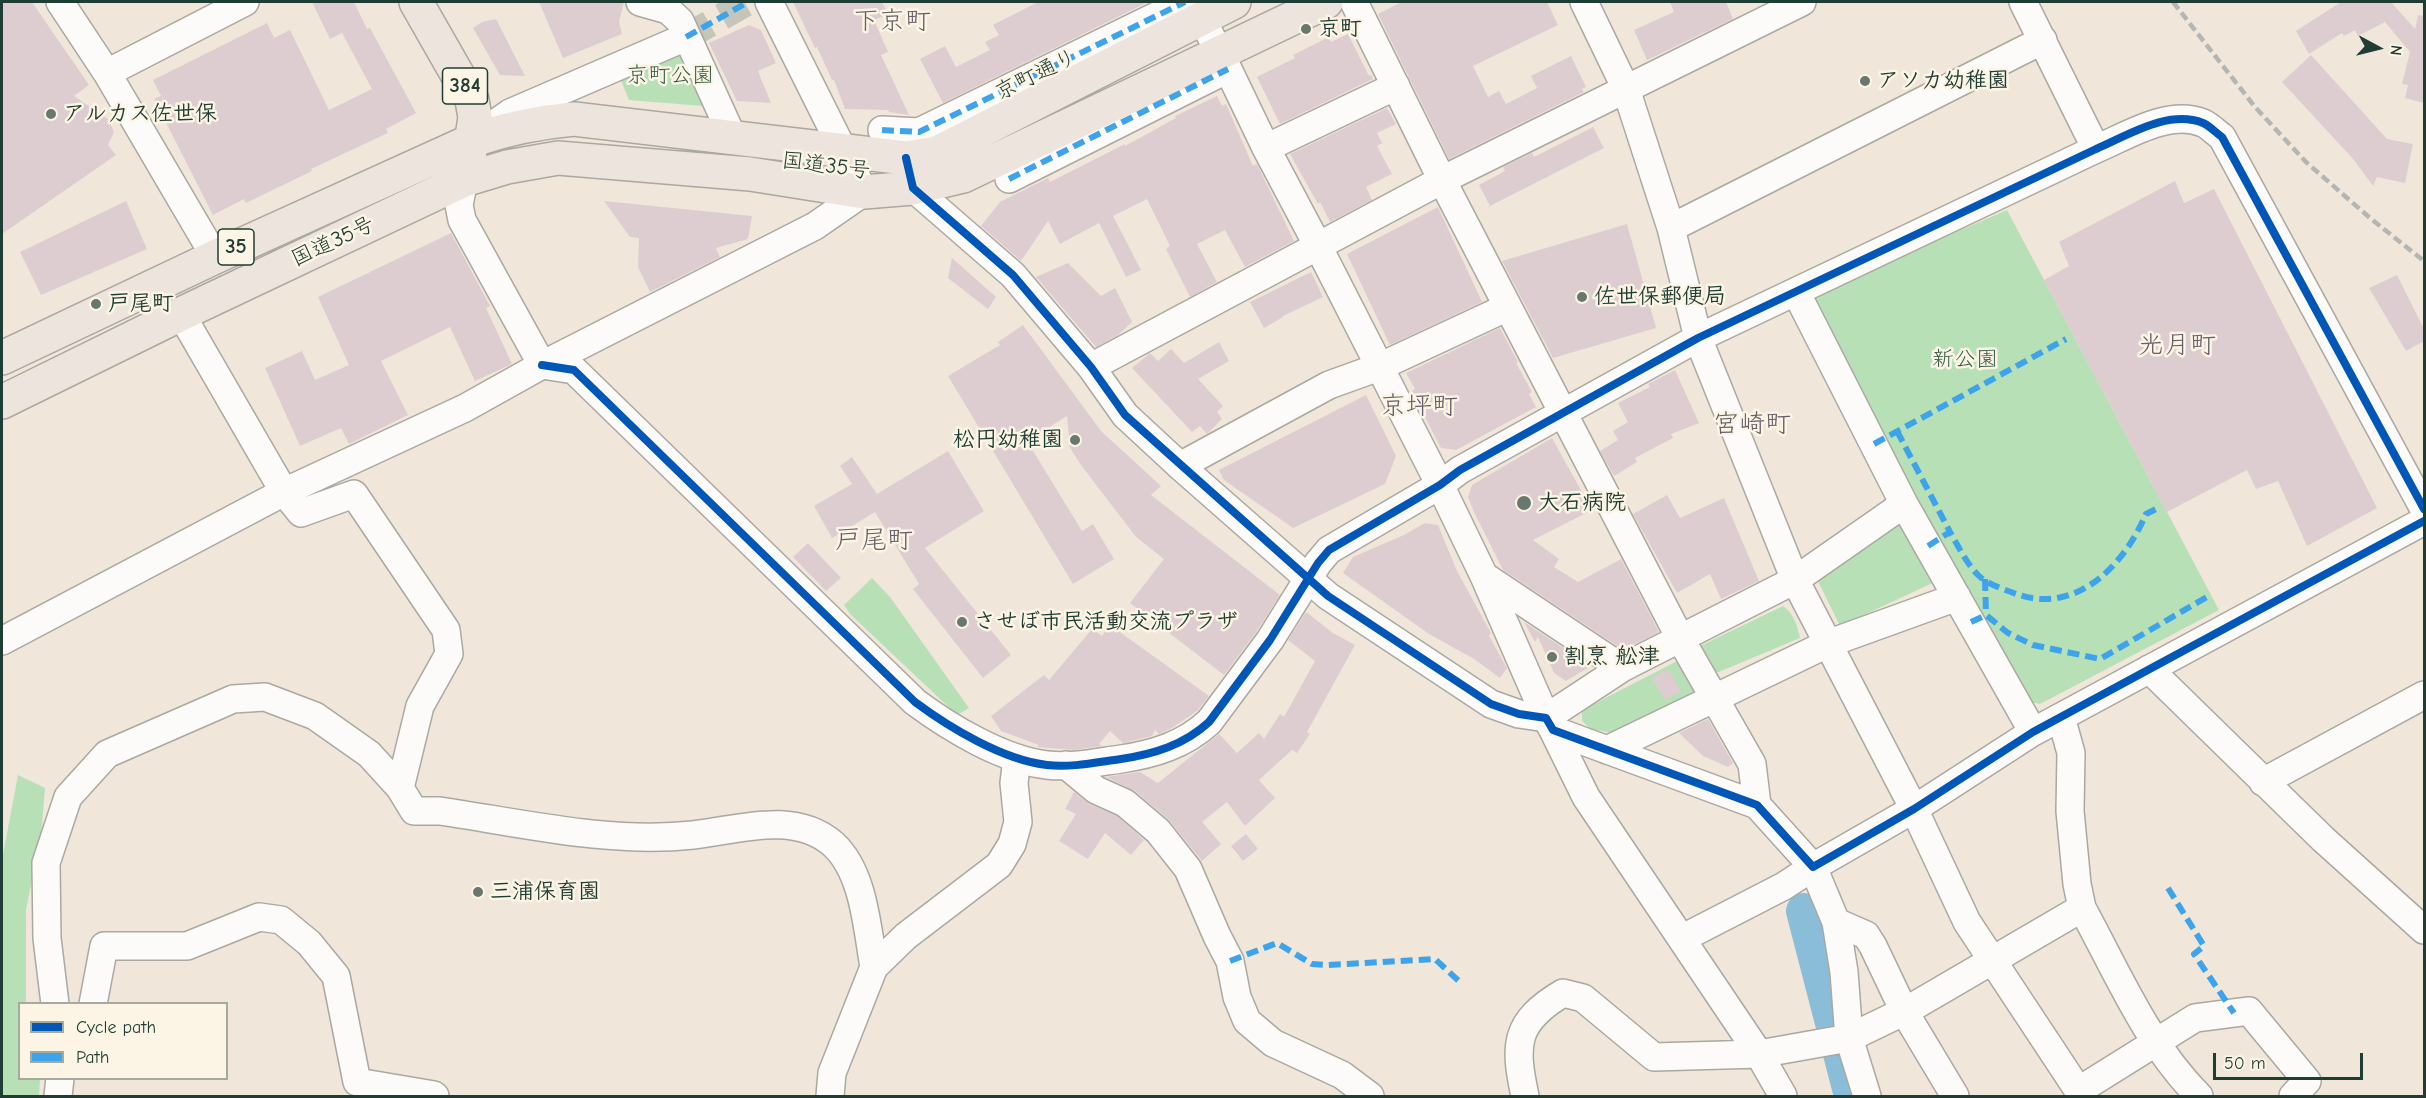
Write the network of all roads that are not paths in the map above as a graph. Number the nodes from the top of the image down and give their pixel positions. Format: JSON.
{"nodes":[{"id":1,"x":60,"y":2,"type":"edge"},
{"id":2,"x":244,"y":2,"type":"edge"},
{"id":3,"x":416,"y":2,"type":"edge"},
{"id":4,"x":640,"y":2,"type":"edge"},
{"id":5,"x":769,"y":2,"type":"edge"},
{"id":6,"x":1234,"y":2,"type":"edge"},
{"id":7,"x":1326,"y":2,"type":"edge"},
{"id":8,"x":1354,"y":2,"type":"edge"},
{"id":9,"x":1584,"y":2,"type":"edge"},
{"id":10,"x":1802,"y":2,"type":"edge"},
{"id":11,"x":2023,"y":2,"type":"edge"},
{"id":12,"x":1193,"y":7,"type":"edge"},
{"id":13,"x":686,"y":37,"type":"junction"},
{"id":14,"x":2043,"y":40,"type":"junction"},
{"id":15,"x":1224,"y":61,"type":"junction"},
{"id":16,"x":107,"y":73,"type":"junction"},
{"id":17,"x":1396,"y":86,"type":"junction"},
{"id":18,"x":1626,"y":89,"type":"junction"},
{"id":19,"x":882,"y":130,"type":"dead end"},
{"id":20,"x":733,"y":138,"type":"junction"},
{"id":21,"x":473,"y":140,"type":"junction"},
{"id":22,"x":1266,"y":148,"type":"junction"},
{"id":23,"x":841,"y":150,"type":"junction"},
{"id":24,"x":2096,"y":150,"type":"junction"},
{"id":25,"x":910,"y":173,"type":"junction"},
{"id":26,"x":1009,"y":179,"type":"dead end"},
{"id":27,"x":464,"y":180,"type":"junction"},
{"id":28,"x":1442,"y":180,"type":"junction"},
{"id":29,"x":864,"y":192,"type":"junction"},
{"id":30,"x":1671,"y":228,"type":"junction"},
{"id":31,"x":1319,"y":248,"type":"junction"},
{"id":32,"x":215,"y":257,"type":"junction"},
{"id":33,"x":1796,"y":292,"type":"junction"},
{"id":34,"x":1508,"y":307,"type":"junction"},
{"id":35,"x":181,"y":314,"type":"junction"},
{"id":36,"x":1698,"y":338,"type":"junction"},
{"id":37,"x":2,"y":358,"type":"edge"},
{"id":38,"x":542,"y":365,"type":"junction"},
{"id":39,"x":1379,"y":367,"type":"junction"},
{"id":40,"x":1091,"y":368,"type":"junction"},
{"id":41,"x":2,"y":402,"type":"edge"},
{"id":42,"x":1562,"y":413,"type":"junction"},
{"id":43,"x":1180,"y":466,"type":"junction"},
{"id":44,"x":1440,"y":486,"type":"junction"},
{"id":45,"x":284,"y":492,"type":"junction"},
{"id":46,"x":1904,"y":504,"type":"junction"},
{"id":47,"x":2424,"y":509,"type":"edge"},
{"id":48,"x":2424,"y":521,"type":"edge"},
{"id":49,"x":1484,"y":576,"type":"junction"},
{"id":50,"x":1309,"y":578,"type":"junction"},
{"id":51,"x":1796,"y":580,"type":"junction"},
{"id":52,"x":1957,"y":597,"type":"junction"},
{"id":53,"x":1680,"y":638,"type":"junction"},
{"id":54,"x":2,"y":641,"type":"edge"},
{"id":55,"x":1827,"y":644,"type":"junction"},
{"id":56,"x":1622,"y":668,"type":"junction"},
{"id":57,"x":2149,"y":669,"type":"junction"},
{"id":58,"x":2424,"y":695,"type":"edge"},
{"id":59,"x":1713,"y":699,"type":"junction"},
{"id":60,"x":2061,"y":717,"type":"junction"},
{"id":61,"x":1550,"y":724,"type":"junction"},
{"id":62,"x":2033,"y":732,"type":"junction"},
{"id":63,"x":1607,"y":750,"type":"junction"},
{"id":64,"x":1017,"y":758,"type":"junction"},
{"id":65,"x":1066,"y":765,"type":"junction"},
{"id":66,"x":2264,"y":782,"type":"junction"},
{"id":67,"x":400,"y":788,"type":"junction"},
{"id":68,"x":1757,"y":805,"type":"junction"},
{"id":69,"x":1914,"y":809,"type":"junction"},
{"id":70,"x":1813,"y":867,"type":"junction"},
{"id":71,"x":2082,"y":908,"type":"junction"},
{"id":72,"x":1836,"y":922,"type":"junction"},
{"id":73,"x":2424,"y":930,"type":"edge"},
{"id":74,"x":1683,"y":938,"type":"junction"},
{"id":75,"x":1992,"y":960,"type":"junction"},
{"id":76,"x":874,"y":967,"type":"junction"},
{"id":77,"x":55,"y":1002,"type":"edge"},
{"id":78,"x":93,"y":1002,"type":"edge"},
{"id":79,"x":1904,"y":1011,"type":"junction"},
{"id":80,"x":1849,"y":1038,"type":"junction"},
{"id":81,"x":2156,"y":1043,"type":"junction"},
{"id":82,"x":1759,"y":1054,"type":"junction"},
{"id":83,"x":60,"y":1080,"type":"edge"},
{"id":84,"x":2080,"y":1094,"type":"edge"},
{"id":85,"x":58,"y":1096,"type":"edge"},
{"id":86,"x":435,"y":1096,"type":"edge"},
{"id":87,"x":830,"y":1096,"type":"edge"},
{"id":88,"x":1370,"y":1096,"type":"edge"},
{"id":89,"x":1524,"y":1096,"type":"edge"},
{"id":90,"x":1783,"y":1096,"type":"edge"},
{"id":91,"x":1867,"y":1096,"type":"edge"},
{"id":92,"x":1955,"y":1096,"type":"edge"},
{"id":93,"x":2199,"y":1096,"type":"edge"},
{"id":94,"x":2293,"y":1096,"type":"edge"}],
"edges":[{"from":1,"to":16,"type":"street"},
{"from":2,"to":16,"type":"street"},
{"from":3,"to":21,"type":"highway","number":"384"},
{"from":4,"to":13,"type":"street"},
{"from":5,"to":23,"type":"street"},
{"from":6,"to":12,"type":"highway","name":"国道35号","number":"35"},
{"from":7,"to":15,"type":"highway","name":"国道35号","number":"35"},
{"from":8,"to":17,"type":"street"},
{"from":9,"to":18,"type":"street"},
{"from":10,"to":18,"type":"street"},
{"from":11,"to":14,"type":"street"},
{"from":12,"to":15,"type":"street"},
{"from":12,"to":19,"type":"street","name":"京町通り"},
{"from":12,"to":25,"type":"highway","name":"国道35号","number":"35"},
{"from":13,"to":20,"type":"street"},
{"from":13,"to":21,"type":"street"},
{"from":14,"to":24,"type":"street"},
{"from":14,"to":30,"type":"street"},
{"from":15,"to":22,"type":"street"},
{"from":15,"to":25,"type":"highway","name":"国道35号","number":"35"},
{"from":15,"to":26,"type":"street"},
{"from":16,"to":32,"type":"street"},
{"from":17,"to":22,"type":"street"},
{"from":17,"to":28,"type":"street"},
{"from":18,"to":28,"type":"street"},
{"from":18,"to":30,"type":"street"},
{"from":20,"to":21,"type":"highway","name":"国道35号","number":"35"},
{"from":20,"to":23,"type":"highway","name":"国道35号","number":"35"},
{"from":21,"to":27,"type":"highway","number":"384"},
{"from":21,"to":32,"type":"highway","name":"国道35号","number":"35"},
{"from":22,"to":31,"type":"street"},
{"from":23,"to":25,"type":"highway","name":"国道35号","number":"35"},
{"from":23,"to":29,"type":"street"},
{"from":24,"to":33,"type":"street"},
{"from":24,"to":47,"type":"street"},
{"from":25,"to":29,"type":"highway","name":"国道35号","number":"35"},
{"from":25,"to":40,"type":"street"},
{"from":27,"to":29,"type":"highway","name":"国道35号","number":"35"},
{"from":27,"to":35,"type":"highway","name":"国道35号","number":"35"},
{"from":27,"to":38,"type":"street"},
{"from":28,"to":31,"type":"street"},
{"from":28,"to":34,"type":"street"},
{"from":29,"to":38,"type":"street"},
{"from":30,"to":36,"type":"street"},
{"from":31,"to":39,"type":"street"},
{"from":31,"to":40,"type":"street"},
{"from":32,"to":37,"type":"highway","name":"国道35号","number":"35"},
{"from":33,"to":36,"type":"street"},
{"from":33,"to":46,"type":"street"},
{"from":34,"to":39,"type":"street"},
{"from":34,"to":42,"type":"street"},
{"from":35,"to":41,"type":"highway","name":"国道35号","number":"35"},
{"from":35,"to":45,"type":"street"},
{"from":36,"to":42,"type":"street"},
{"from":36,"to":51,"type":"street"},
{"from":38,"to":45,"type":"street"},
{"from":38,"to":64,"type":"street"},
{"from":39,"to":43,"type":"street"},
{"from":39,"to":44,"type":"street"},
{"from":40,"to":43,"type":"street"},
{"from":42,"to":44,"type":"street"},
{"from":42,"to":53,"type":"street"},
{"from":43,"to":50,"type":"street"},
{"from":44,"to":49,"type":"street"},
{"from":44,"to":50,"type":"street"},
{"from":45,"to":54,"type":"street"},
{"from":45,"to":67,"type":"street"},
{"from":46,"to":51,"type":"street"},
{"from":46,"to":52,"type":"street"},
{"from":48,"to":57,"type":"street"},
{"from":49,"to":56,"type":"street"},
{"from":49,"to":61,"type":"street"},
{"from":50,"to":61,"type":"street"},
{"from":50,"to":65,"type":"street"},
{"from":51,"to":53,"type":"street"},
{"from":51,"to":55,"type":"street"},
{"from":52,"to":55,"type":"street"},
{"from":52,"to":62,"type":"street"},
{"from":53,"to":56,"type":"street"},
{"from":53,"to":59,"type":"street"},
{"from":55,"to":59,"type":"street"},
{"from":55,"to":69,"type":"street"},
{"from":56,"to":61,"type":"street"},
{"from":57,"to":60,"type":"street"},
{"from":57,"to":66,"type":"street"},
{"from":58,"to":66,"type":"street"},
{"from":59,"to":63,"type":"street"},
{"from":59,"to":68,"type":"street"},
{"from":60,"to":62,"type":"street"},
{"from":60,"to":71,"type":"street"},
{"from":61,"to":63,"type":"street"},
{"from":61,"to":74,"type":"street"},
{"from":62,"to":69,"type":"street"},
{"from":63,"to":68,"type":"street"},
{"from":64,"to":65,"type":"street"},
{"from":64,"to":76,"type":"street"},
{"from":65,"to":88,"type":"street"},
{"from":66,"to":73,"type":"street"},
{"from":67,"to":76,"type":"street"},
{"from":67,"to":77,"type":"street"},
{"from":68,"to":70,"type":"street"},
{"from":69,"to":70,"type":"street"},
{"from":69,"to":75,"type":"street"},
{"from":70,"to":72,"type":"street"},
{"from":70,"to":74,"type":"street"},
{"from":71,"to":75,"type":"street"},
{"from":71,"to":81,"type":"street"},
{"from":72,"to":79,"type":"street"},
{"from":72,"to":80,"type":"street"},
{"from":74,"to":82,"type":"street"},
{"from":75,"to":79,"type":"street"},
{"from":75,"to":84,"type":"street"},
{"from":76,"to":87,"type":"street"},
{"from":78,"to":86,"type":"street"},
{"from":79,"to":80,"type":"street"},
{"from":79,"to":92,"type":"street"},
{"from":80,"to":82,"type":"street"},
{"from":80,"to":91,"type":"street"},
{"from":81,"to":84,"type":"street"},
{"from":81,"to":93,"type":"street"},
{"from":81,"to":94,"type":"street"},
{"from":82,"to":89,"type":"street"},
{"from":82,"to":90,"type":"street"},
{"from":83,"to":85,"type":"street"}]}
